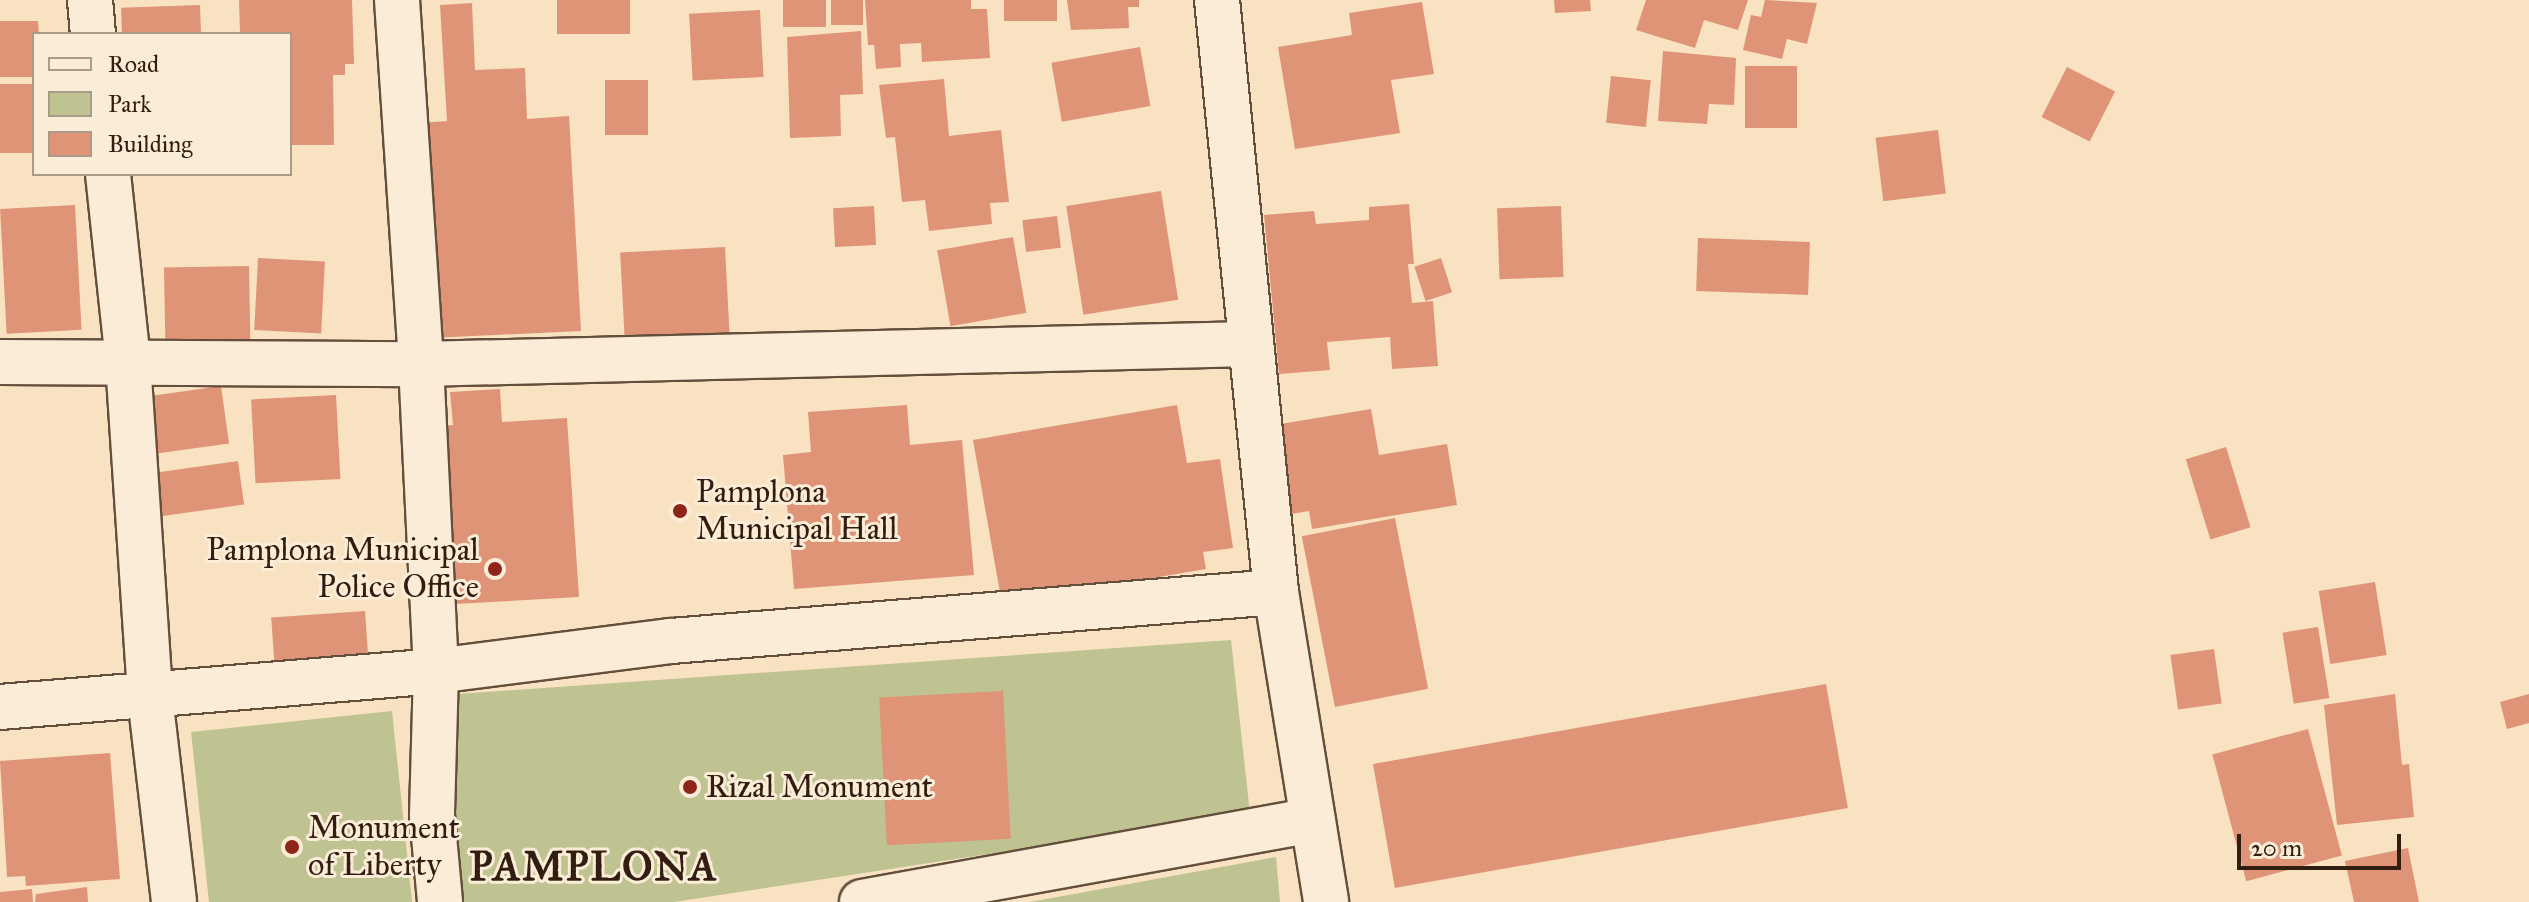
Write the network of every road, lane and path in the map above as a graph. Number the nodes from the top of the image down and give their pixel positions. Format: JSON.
{"nodes":[{"id":1,"x":90,"y":0,"type":"edge"},
{"id":2,"x":397,"y":0,"type":"edge"},
{"id":3,"x":1217,"y":0,"type":"edge"},
{"id":4,"x":93,"y":32,"type":"edge"},
{"id":5,"x":108,"y":176,"type":"edge"},
{"id":6,"x":1251,"y":344,"type":"junction"},
{"id":7,"x":0,"y":362,"type":"edge"},
{"id":8,"x":128,"y":362,"type":"junction"},
{"id":9,"x":421,"y":364,"type":"junction"},
{"id":10,"x":1276,"y":592,"type":"junction"},
{"id":11,"x":436,"y":671,"type":"junction"},
{"id":12,"x":150,"y":697,"type":"junction"},
{"id":13,"x":0,"y":707,"type":"edge"},
{"id":14,"x":1313,"y":820,"type":"junction"},
{"id":15,"x":174,"y":902,"type":"edge"},
{"id":16,"x":440,"y":902,"type":"edge"},
{"id":17,"x":862,"y":902,"type":"edge"},
{"id":18,"x":1326,"y":902,"type":"edge"}],
"edges":[{"from":1,"to":4,"type":"street"},
{"from":2,"to":9,"type":"street"},
{"from":3,"to":6,"type":"street"},
{"from":5,"to":8,"type":"street"},
{"from":6,"to":9,"type":"street"},
{"from":6,"to":10,"type":"street"},
{"from":7,"to":8,"type":"street"},
{"from":8,"to":9,"type":"street"},
{"from":8,"to":12,"type":"street"},
{"from":9,"to":11,"type":"street"},
{"from":10,"to":11,"type":"street"},
{"from":10,"to":14,"type":"street"},
{"from":11,"to":12,"type":"street"},
{"from":11,"to":16,"type":"street"},
{"from":12,"to":13,"type":"street"},
{"from":12,"to":15,"type":"street"},
{"from":14,"to":17,"type":"street"},
{"from":14,"to":18,"type":"street"}]}
